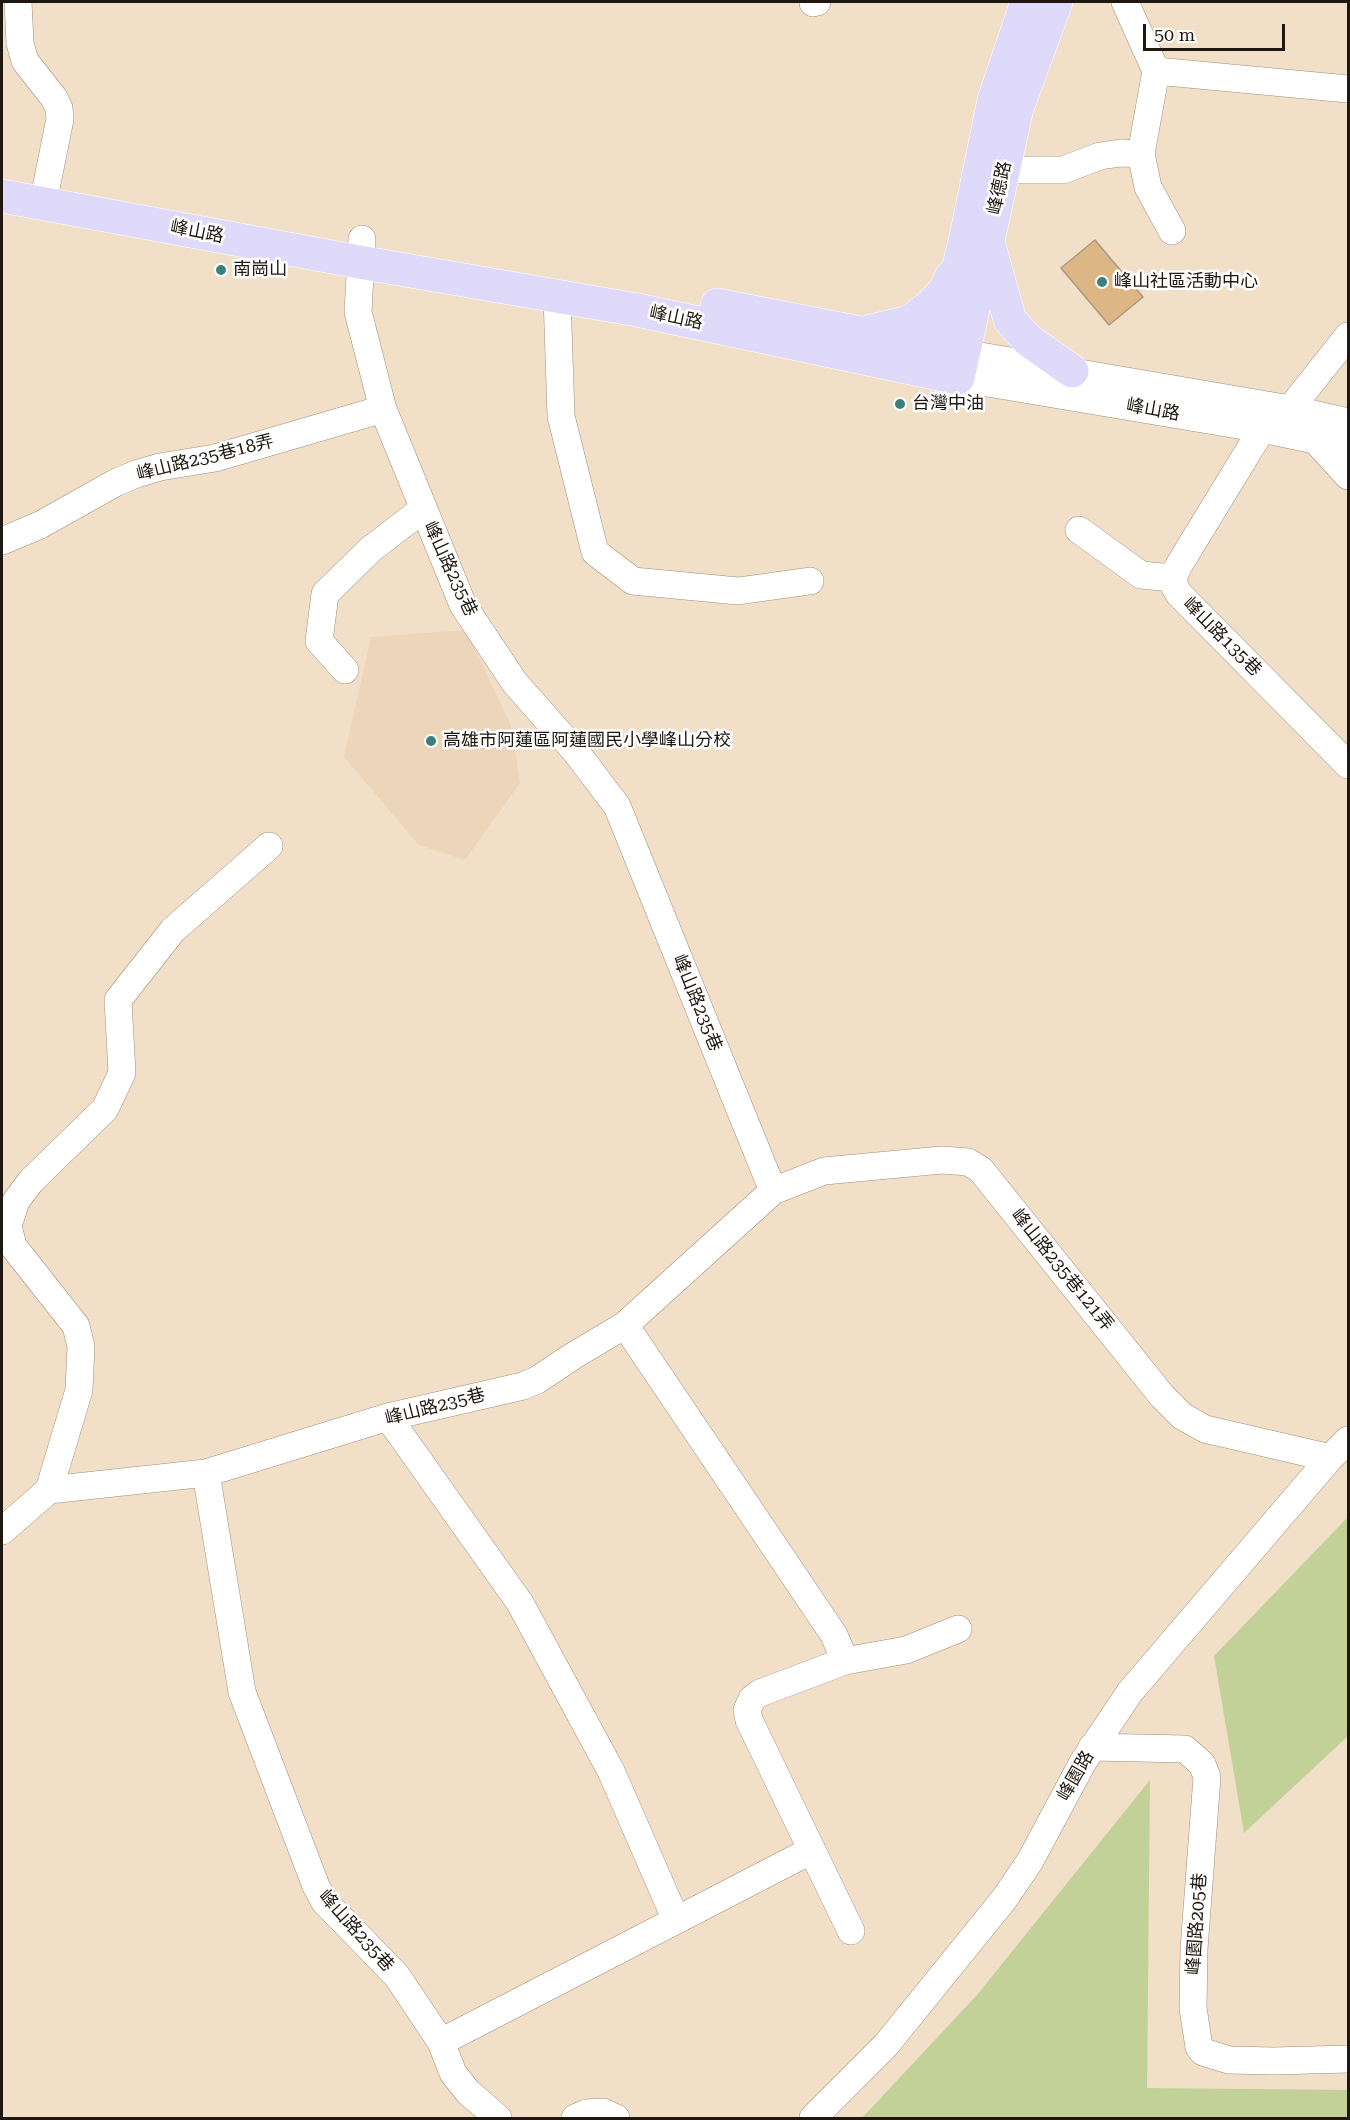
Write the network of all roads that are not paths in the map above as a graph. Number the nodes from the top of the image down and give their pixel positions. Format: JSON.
{"nodes":[{"id":1,"x":18,"y":2,"type":"edge"},
{"id":2,"x":1027,"y":2,"type":"edge"},
{"id":3,"x":1056,"y":2,"type":"edge"},
{"id":4,"x":1125,"y":2,"type":"edge"},
{"id":5,"x":1156,"y":71,"type":"junction"},
{"id":6,"x":1348,"y":89,"type":"edge"},
{"id":7,"x":1141,"y":154,"type":"junction"},
{"id":8,"x":1003,"y":170,"type":"junction"},
{"id":9,"x":2,"y":174,"type":"edge"},
{"id":10,"x":45,"y":193,"type":"junction"},
{"id":11,"x":2,"y":196,"type":"edge"},
{"id":12,"x":1172,"y":231,"type":"dead end"},
{"id":13,"x":977,"y":243,"type":"junction"},
{"id":14,"x":360,"y":251,"type":"junction"},
{"id":15,"x":557,"y":296,"type":"junction"},
{"id":16,"x":864,"y":333,"type":"junction"},
{"id":17,"x":1348,"y":336,"type":"edge"},
{"id":18,"x":948,"y":363,"type":"junction"},
{"id":19,"x":1072,"y":371,"type":"junction"},
{"id":20,"x":383,"y":409,"type":"junction"},
{"id":21,"x":1290,"y":409,"type":"junction"},
{"id":22,"x":1348,"y":422,"type":"edge"},
{"id":23,"x":1316,"y":428,"type":"junction"},
{"id":24,"x":1262,"y":429,"type":"junction"},
{"id":25,"x":1348,"y":447,"type":"edge"},
{"id":26,"x":1348,"y":476,"type":"edge"},
{"id":27,"x":422,"y":510,"type":"junction"},
{"id":28,"x":1078,"y":530,"type":"dead end"},
{"id":29,"x":2,"y":541,"type":"edge"},
{"id":30,"x":1173,"y":578,"type":"junction"},
{"id":31,"x":810,"y":581,"type":"dead end"},
{"id":32,"x":345,"y":670,"type":"dead end"},
{"id":33,"x":1348,"y":765,"type":"edge"},
{"id":34,"x":269,"y":846,"type":"dead end"},
{"id":35,"x":773,"y":1191,"type":"junction"},
{"id":36,"x":625,"y":1325,"type":"junction"},
{"id":37,"x":388,"y":1417,"type":"junction"},
{"id":38,"x":1339,"y":1449,"type":"edge"},
{"id":39,"x":206,"y":1473,"type":"junction"},
{"id":40,"x":49,"y":1490,"type":"junction"},
{"id":41,"x":2,"y":1531,"type":"edge"},
{"id":42,"x":958,"y":1629,"type":"dead end"},
{"id":43,"x":845,"y":1661,"type":"junction"},
{"id":44,"x":1092,"y":1748,"type":"junction"},
{"id":45,"x":812,"y":1850,"type":"junction"},
{"id":46,"x":676,"y":1920,"type":"junction"},
{"id":47,"x":851,"y":1931,"type":"dead end"},
{"id":48,"x":441,"y":2042,"type":"junction"},
{"id":49,"x":1348,"y":2059,"type":"edge"},
{"id":50,"x":498,"y":2118,"type":"edge"},
{"id":51,"x":574,"y":2118,"type":"edge"},
{"id":52,"x":616,"y":2118,"type":"edge"},
{"id":53,"x":813,"y":2118,"type":"edge"}],
"edges":[{"from":1,"to":10,"type":"street"},
{"from":2,"to":13,"type":"main road","name":"峰德路"},
{"from":3,"to":8,"type":"main road","name":"峰德路"},
{"from":4,"to":5,"type":"street"},
{"from":5,"to":6,"type":"street"},
{"from":5,"to":7,"type":"street"},
{"from":7,"to":8,"type":"street"},
{"from":7,"to":12,"type":"street"},
{"from":8,"to":13,"type":"main road","name":"峰德路"},
{"from":9,"to":10,"type":"main road","name":"峰山路"},
{"from":10,"to":11,"type":"main road","name":"峰山路"},
{"from":10,"to":14,"type":"main road","name":"峰山路"},
{"from":13,"to":16,"type":"main road"},
{"from":13,"to":18,"type":"main road","name":"峰德路"},
{"from":13,"to":19,"type":"main road"},
{"from":14,"to":15,"type":"main road","name":"峰山路"},
{"from":14,"to":16,"type":"main road","name":"峰山路"},
{"from":14,"to":20,"type":"street","name":"峰山路235巷"},
{"from":15,"to":18,"type":"main road","name":"峰山路"},
{"from":15,"to":31,"type":"street"},
{"from":16,"to":18,"type":"main road","name":"峰山路"},
{"from":17,"to":21,"type":"street"},
{"from":18,"to":19,"type":"street","name":"峰山路"},
{"from":18,"to":24,"type":"street","name":"峰山路"},
{"from":19,"to":21,"type":"street","name":"峰山路"},
{"from":20,"to":27,"type":"street","name":"峰山路235巷"},
{"from":20,"to":29,"type":"street","name":"峰山路235巷18弄"},
{"from":21,"to":23,"type":"street","name":"峰山路"},
{"from":22,"to":23,"type":"street","name":"峰山路"},
{"from":23,"to":24,"type":"street","name":"峰山路"},
{"from":23,"to":25,"type":"street","name":"峰山路"},
{"from":23,"to":26,"type":"street"},
{"from":24,"to":30,"type":"street","name":"峰山路135巷"},
{"from":27,"to":32,"type":"street"},
{"from":27,"to":35,"type":"street","name":"峰山路235巷"},
{"from":28,"to":30,"type":"street"},
{"from":30,"to":33,"type":"street","name":"峰山路135巷"},
{"from":34,"to":40,"type":"street"},
{"from":35,"to":36,"type":"street","name":"峰山路235巷"},
{"from":35,"to":38,"type":"street","name":"峰山路235巷121弄"},
{"from":36,"to":37,"type":"street","name":"峰山路235巷"},
{"from":36,"to":43,"type":"street"},
{"from":37,"to":39,"type":"street","name":"峰山路235巷"},
{"from":37,"to":46,"type":"street"},
{"from":38,"to":44,"type":"street","name":"峰園路"},
{"from":39,"to":40,"type":"street","name":"峰山路235巷"},
{"from":39,"to":48,"type":"street","name":"峰山路235巷"},
{"from":40,"to":41,"type":"street"},
{"from":42,"to":43,"type":"street"},
{"from":43,"to":45,"type":"street"},
{"from":44,"to":49,"type":"street","name":"峰園路205巷"},
{"from":44,"to":53,"type":"street","name":"峰園路"},
{"from":45,"to":46,"type":"street"},
{"from":45,"to":47,"type":"street"},
{"from":46,"to":48,"type":"street"},
{"from":48,"to":50,"type":"street","name":"峰山路235巷"},
{"from":51,"to":52,"type":"street"}]}
